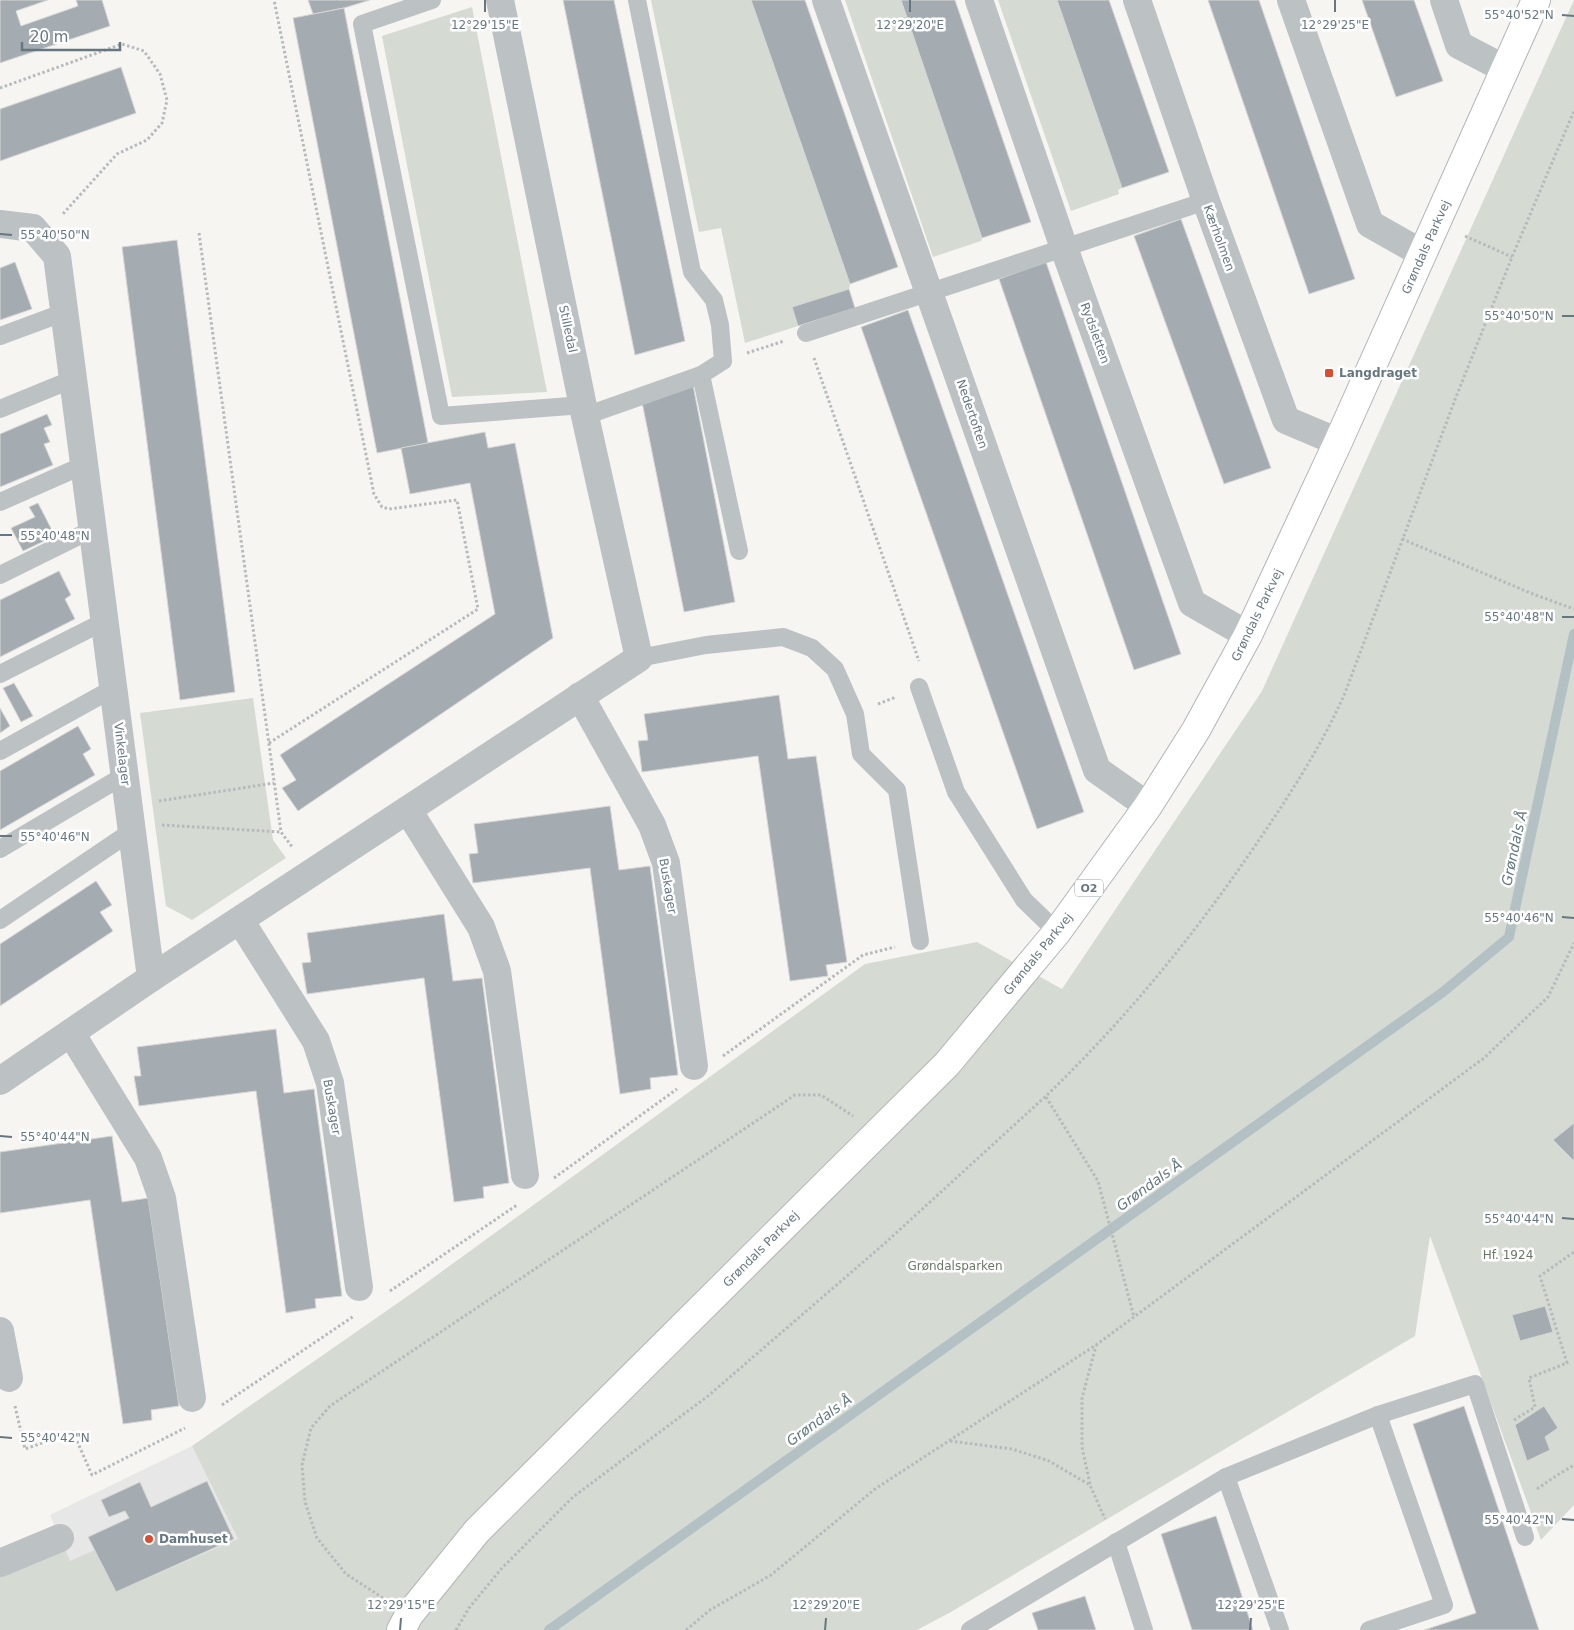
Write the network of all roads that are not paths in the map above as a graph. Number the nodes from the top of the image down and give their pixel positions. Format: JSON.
{"nodes":[{"id":1,"x":432,"y":0,"type":"edge"},
{"id":2,"x":500,"y":0,"type":"edge"},
{"id":3,"x":637,"y":0,"type":"edge"},
{"id":4,"x":826,"y":0,"type":"edge"},
{"id":5,"x":979,"y":0,"type":"edge"},
{"id":6,"x":1137,"y":0,"type":"edge"},
{"id":7,"x":1291,"y":0,"type":"edge"},
{"id":8,"x":1444,"y":0,"type":"edge"},
{"id":9,"x":1536,"y":0,"type":"edge"},
{"id":10,"x":1505,"y":69,"type":"junction"},
{"id":11,"x":1206,"y":201,"type":"junction"},
{"id":12,"x":0,"y":224,"type":"edge"},
{"id":13,"x":1064,"y":248,"type":"junction"},
{"id":14,"x":1423,"y":254,"type":"junction"},
{"id":15,"x":929,"y":292,"type":"junction"},
{"id":16,"x":64,"y":312,"type":"junction"},
{"id":17,"x":806,"y":333,"type":"road end"},
{"id":18,"x":0,"y":336,"type":"edge"},
{"id":19,"x":701,"y":376,"type":"junction"},
{"id":20,"x":73,"y":379,"type":"junction"},
{"id":21,"x":0,"y":409,"type":"edge"},
{"id":22,"x":584,"y":411,"type":"junction"},
{"id":23,"x":1338,"y":442,"type":"junction"},
{"id":24,"x":84,"y":465,"type":"junction"},
{"id":25,"x":0,"y":502,"type":"edge"},
{"id":26,"x":93,"y":529,"type":"junction"},
{"id":27,"x":739,"y":551,"type":"dead end"},
{"id":28,"x":0,"y":575,"type":"edge"},
{"id":29,"x":105,"y":621,"type":"junction"},
{"id":30,"x":1248,"y":635,"type":"junction"},
{"id":31,"x":639,"y":658,"type":"junction"},
{"id":32,"x":0,"y":674,"type":"edge"},
{"id":33,"x":919,"y":687,"type":"road end"},
{"id":34,"x":114,"y":688,"type":"junction"},
{"id":35,"x":580,"y":696,"type":"junction"},
{"id":36,"x":0,"y":751,"type":"edge"},
{"id":37,"x":125,"y":775,"type":"junction"},
{"id":38,"x":1148,"y":806,"type":"junction"},
{"id":39,"x":408,"y":810,"type":"junction"},
{"id":40,"x":131,"y":820,"type":"junction"},
{"id":41,"x":0,"y":849,"type":"edge"},
{"id":42,"x":0,"y":920,"type":"edge"},
{"id":43,"x":240,"y":920,"type":"junction"},
{"id":44,"x":1057,"y":932,"type":"junction"},
{"id":45,"x":920,"y":942,"type":"road end"},
{"id":46,"x":151,"y":978,"type":"junction"},
{"id":47,"x":71,"y":1033,"type":"junction"},
{"id":48,"x":688,"y":1076,"type":"road end"},
{"id":49,"x":0,"y":1080,"type":"edge"},
{"id":50,"x":525,"y":1175,"type":"dead end"},
{"id":51,"x":359,"y":1287,"type":"dead end"},
{"id":52,"x":0,"y":1331,"type":"edge"},
{"id":53,"x":9,"y":1378,"type":"road end"},
{"id":54,"x":192,"y":1398,"type":"dead end"},
{"id":55,"x":1378,"y":1416,"type":"junction"},
{"id":56,"x":1226,"y":1477,"type":"junction"},
{"id":57,"x":1525,"y":1537,"type":"dead end"},
{"id":58,"x":60,"y":1538,"type":"dead end"},
{"id":59,"x":1116,"y":1542,"type":"junction"},
{"id":60,"x":0,"y":1563,"type":"edge"},
{"id":61,"x":405,"y":1623,"type":"edge"},
{"id":62,"x":981,"y":1627,"type":"edge"},
{"id":63,"x":1144,"y":1630,"type":"edge"},
{"id":64,"x":1280,"y":1630,"type":"edge"},
{"id":65,"x":1369,"y":1630,"type":"edge"}],
"edges":[{"from":1,"to":22,"type":"lane"},
{"from":2,"to":22,"type":"street","name":"Stilledal"},
{"from":3,"to":19,"type":"lane"},
{"from":4,"to":15,"type":"street","name":"Nedertoften"},
{"from":5,"to":13,"type":"street","name":"Rydsletten"},
{"from":6,"to":11,"type":"street","name":"Kærholmen"},
{"from":7,"to":14,"type":"street"},
{"from":8,"to":10,"type":"street"},
{"from":9,"to":10,"type":"main road","name":"Grøndals Parkvej","number":"O2"},
{"from":10,"to":14,"type":"main road","name":"Grøndals Parkvej","number":"O2"},
{"from":11,"to":13,"type":"lane"},
{"from":11,"to":23,"type":"street","name":"Kærholmen"},
{"from":12,"to":16,"type":"street","name":"Vinkelager"},
{"from":13,"to":15,"type":"lane"},
{"from":13,"to":30,"type":"street","name":"Rydsletten"},
{"from":14,"to":23,"type":"main road","name":"Grøndals Parkvej","number":"O2"},
{"from":15,"to":17,"type":"lane"},
{"from":15,"to":38,"type":"street","name":"Nedertoften"},
{"from":16,"to":18,"type":"lane"},
{"from":16,"to":20,"type":"street","name":"Vinkelager"},
{"from":19,"to":22,"type":"lane"},
{"from":19,"to":27,"type":"lane"},
{"from":20,"to":21,"type":"lane"},
{"from":20,"to":24,"type":"street","name":"Vinkelager"},
{"from":22,"to":31,"type":"street","name":"Stilledal"},
{"from":23,"to":30,"type":"main road","name":"Grøndals Parkvej","number":"O2"},
{"from":24,"to":25,"type":"lane"},
{"from":24,"to":26,"type":"street","name":"Vinkelager"},
{"from":26,"to":28,"type":"lane"},
{"from":26,"to":29,"type":"street","name":"Vinkelager"},
{"from":29,"to":32,"type":"lane"},
{"from":29,"to":34,"type":"street","name":"Vinkelager"},
{"from":30,"to":38,"type":"main road","name":"Grøndals Parkvej","number":"O2"},
{"from":31,"to":35,"type":"street"},
{"from":31,"to":45,"type":"lane"},
{"from":33,"to":44,"type":"lane"},
{"from":34,"to":36,"type":"lane"},
{"from":34,"to":37,"type":"street","name":"Vinkelager"},
{"from":35,"to":39,"type":"street"},
{"from":35,"to":48,"type":"street","name":"Buskager"},
{"from":37,"to":40,"type":"street","name":"Vinkelager"},
{"from":37,"to":41,"type":"lane"},
{"from":38,"to":44,"type":"main road","name":"Grøndals Parkvej","number":"O2"},
{"from":39,"to":43,"type":"street"},
{"from":39,"to":50,"type":"street"},
{"from":40,"to":42,"type":"lane"},
{"from":40,"to":46,"type":"street","name":"Vinkelager"},
{"from":43,"to":46,"type":"street"},
{"from":43,"to":51,"type":"street","name":"Buskager"},
{"from":44,"to":61,"type":"main road","name":"Grøndals Parkvej","number":"O2"},
{"from":46,"to":47,"type":"street"},
{"from":47,"to":49,"type":"street"},
{"from":47,"to":54,"type":"street"},
{"from":52,"to":53,"type":"street"},
{"from":55,"to":56,"type":"lane"},
{"from":55,"to":57,"type":"lane"},
{"from":55,"to":65,"type":"lane"},
{"from":56,"to":59,"type":"lane"},
{"from":56,"to":64,"type":"lane"},
{"from":58,"to":60,"type":"street"},
{"from":59,"to":62,"type":"lane"},
{"from":59,"to":63,"type":"lane"}]}
